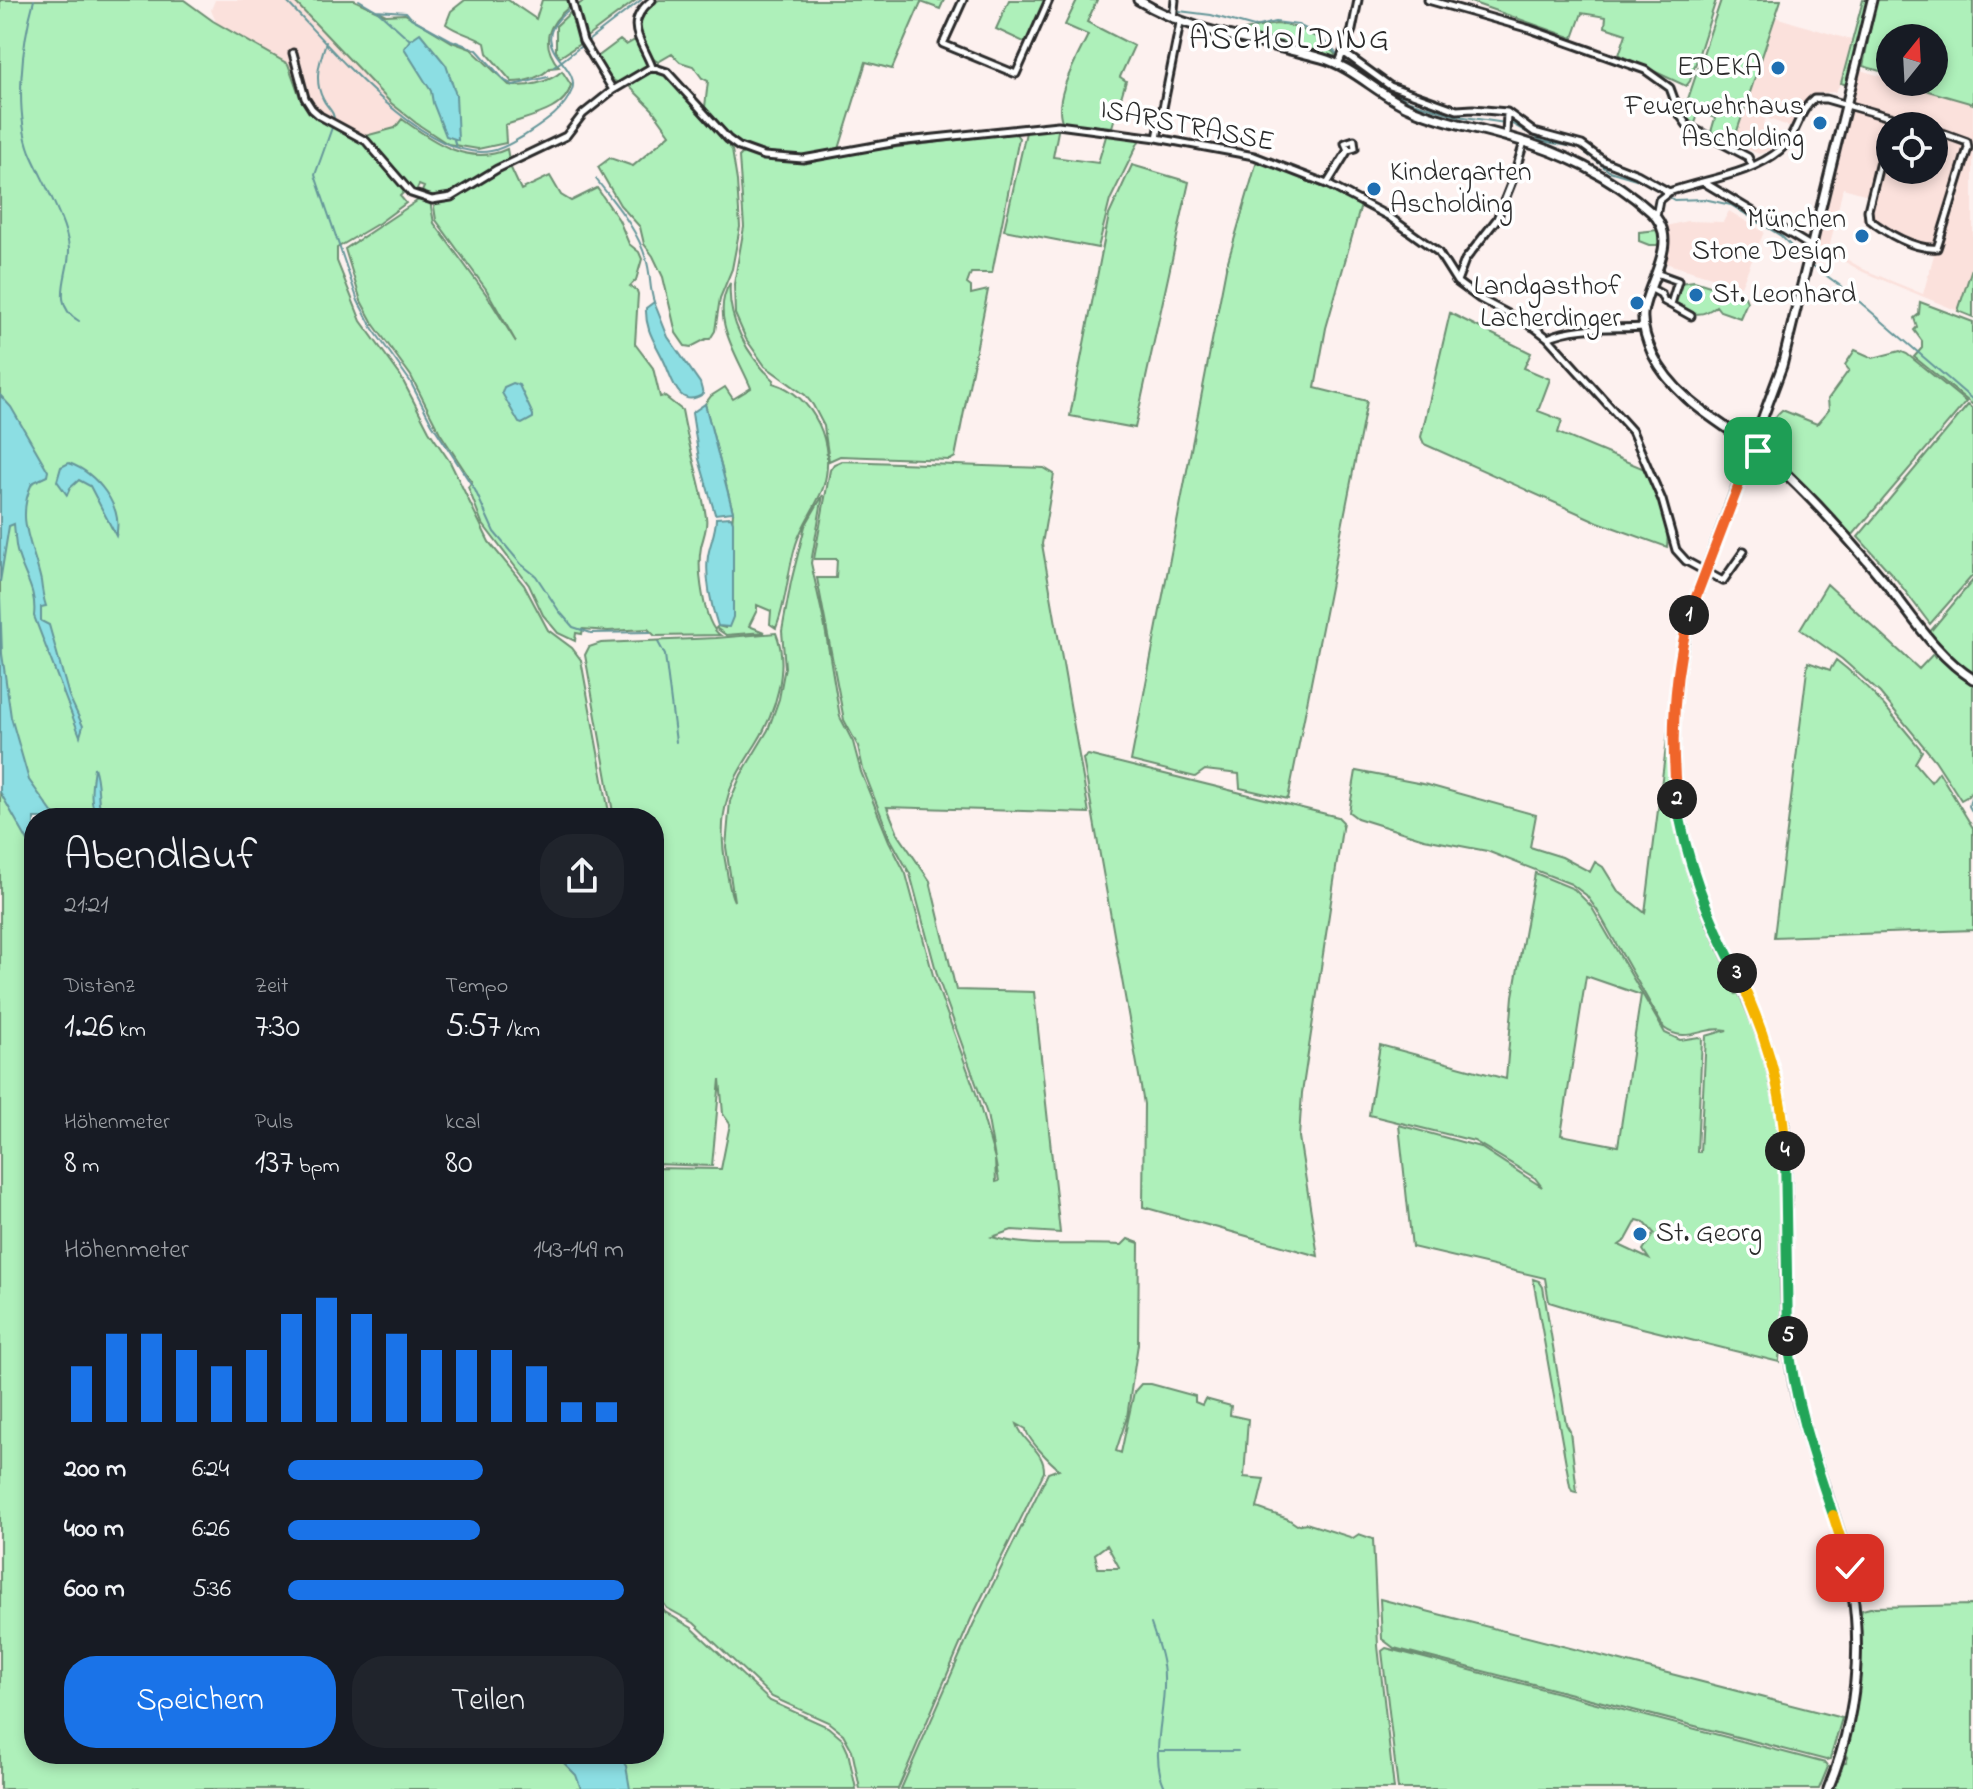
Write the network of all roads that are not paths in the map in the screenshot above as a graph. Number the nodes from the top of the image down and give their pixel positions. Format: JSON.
{"nodes":[{"id":1,"x":652,"y":0,"type":"edge"},
{"id":2,"x":963,"y":0,"type":"edge"},
{"id":3,"x":1049,"y":0,"type":"edge"},
{"id":4,"x":1138,"y":0,"type":"edge"},
{"id":5,"x":1175,"y":0,"type":"edge"},
{"id":6,"x":1358,"y":0,"type":"edge"},
{"id":7,"x":1428,"y":0,"type":"edge"},
{"id":8,"x":1872,"y":0,"type":"edge"},
{"id":9,"x":572,"y":1,"type":"edge"},
{"id":10,"x":1175,"y":16,"type":"junction"},
{"id":11,"x":293,"y":53,"type":"dead end"},
{"id":12,"x":1341,"y":58,"type":"junction"},
{"id":13,"x":652,"y":67,"type":"junction"},
{"id":14,"x":613,"y":90,"type":"junction"},
{"id":15,"x":1847,"y":104,"type":"junction"},
{"id":16,"x":1507,"y":112,"type":"junction"},
{"id":17,"x":1876,"y":113,"type":"edge"},
{"id":18,"x":1506,"y":132,"type":"junction"},
{"id":19,"x":1948,"y":134,"type":"edge"},
{"id":20,"x":1157,"y":138,"type":"junction"},
{"id":21,"x":1524,"y":142,"type":"junction"},
{"id":22,"x":1348,"y":150,"type":"dead end"},
{"id":23,"x":1752,"y":165,"type":"junction"},
{"id":24,"x":1876,"y":178,"type":"edge"},
{"id":25,"x":1704,"y":182,"type":"junction"},
{"id":26,"x":1327,"y":184,"type":"junction"},
{"id":27,"x":1665,"y":195,"type":"junction"},
{"id":28,"x":1645,"y":207,"type":"junction"},
{"id":29,"x":1656,"y":216,"type":"junction"},
{"id":30,"x":1811,"y":251,"type":"junction"},
{"id":31,"x":1465,"y":260,"type":"junction"},
{"id":32,"x":1447,"y":263,"type":"junction"},
{"id":33,"x":1656,"y":273,"type":"junction"},
{"id":34,"x":1457,"y":282,"type":"junction"},
{"id":35,"x":1650,"y":287,"type":"junction"},
{"id":36,"x":1671,"y":304,"type":"junction"},
{"id":37,"x":1691,"y":316,"type":"dead end"},
{"id":38,"x":1644,"y":327,"type":"junction"},
{"id":39,"x":1548,"y":338,"type":"junction"},
{"id":40,"x":1753,"y":448,"type":"junction"},
{"id":41,"x":1744,"y":551,"type":"dead end"},
{"id":42,"x":1705,"y":570,"type":"junction"},
{"id":43,"x":1973,"y":679,"type":"edge"},
{"id":44,"x":1828,"y":1789,"type":"edge"}],
"edges":[{"from":1,"to":13,"type":"street"},
{"from":2,"to":3,"type":"street"},
{"from":4,"to":10,"type":"main road"},
{"from":5,"to":10,"type":"street"},
{"from":6,"to":12,"type":"street"},
{"from":7,"to":23,"type":"street"},
{"from":8,"to":15,"type":"main road"},
{"from":9,"to":14,"type":"street"},
{"from":10,"to":12,"type":"main road"},
{"from":10,"to":20,"type":"street"},
{"from":11,"to":14,"type":"street"},
{"from":12,"to":16,"type":"street"},
{"from":12,"to":18,"type":"main road"},
{"from":13,"to":14,"type":"street"},
{"from":13,"to":20,"type":"street","name":"ISARSTRASSE"},
{"from":15,"to":17,"type":"street"},
{"from":15,"to":23,"type":"street"},
{"from":15,"to":30,"type":"main road"},
{"from":16,"to":18,"type":"street"},
{"from":16,"to":27,"type":"street"},
{"from":18,"to":21,"type":"main road"},
{"from":19,"to":24,"type":"street"},
{"from":20,"to":26,"type":"street","name":"ISARSTRASSE"},
{"from":21,"to":28,"type":"main road"},
{"from":21,"to":31,"type":"street"},
{"from":22,"to":26,"type":"street"},
{"from":23,"to":25,"type":"street"},
{"from":25,"to":27,"type":"street"},
{"from":25,"to":30,"type":"street"},
{"from":26,"to":32,"type":"street","name":"ISARSTRASSE"},
{"from":27,"to":28,"type":"street"},
{"from":27,"to":29,"type":"street"},
{"from":28,"to":29,"type":"main road"},
{"from":29,"to":33,"type":"main road"},
{"from":30,"to":40,"type":"main road"},
{"from":31,"to":32,"type":"street"},
{"from":31,"to":34,"type":"street"},
{"from":32,"to":34,"type":"street","name":"ISARSTRASSE"},
{"from":33,"to":35,"type":"main road"},
{"from":33,"to":36,"type":"street"},
{"from":34,"to":39,"type":"street","name":"ISARSTRASSE"},
{"from":35,"to":36,"type":"street"},
{"from":35,"to":38,"type":"main road"},
{"from":36,"to":37,"type":"street"},
{"from":38,"to":39,"type":"street"},
{"from":38,"to":40,"type":"main road"},
{"from":39,"to":42,"type":"street","name":"ISARSTRASSE"},
{"from":40,"to":42,"type":"main road"},
{"from":40,"to":43,"type":"main road"},
{"from":41,"to":42,"type":"street"},
{"from":42,"to":44,"type":"main road"}]}
